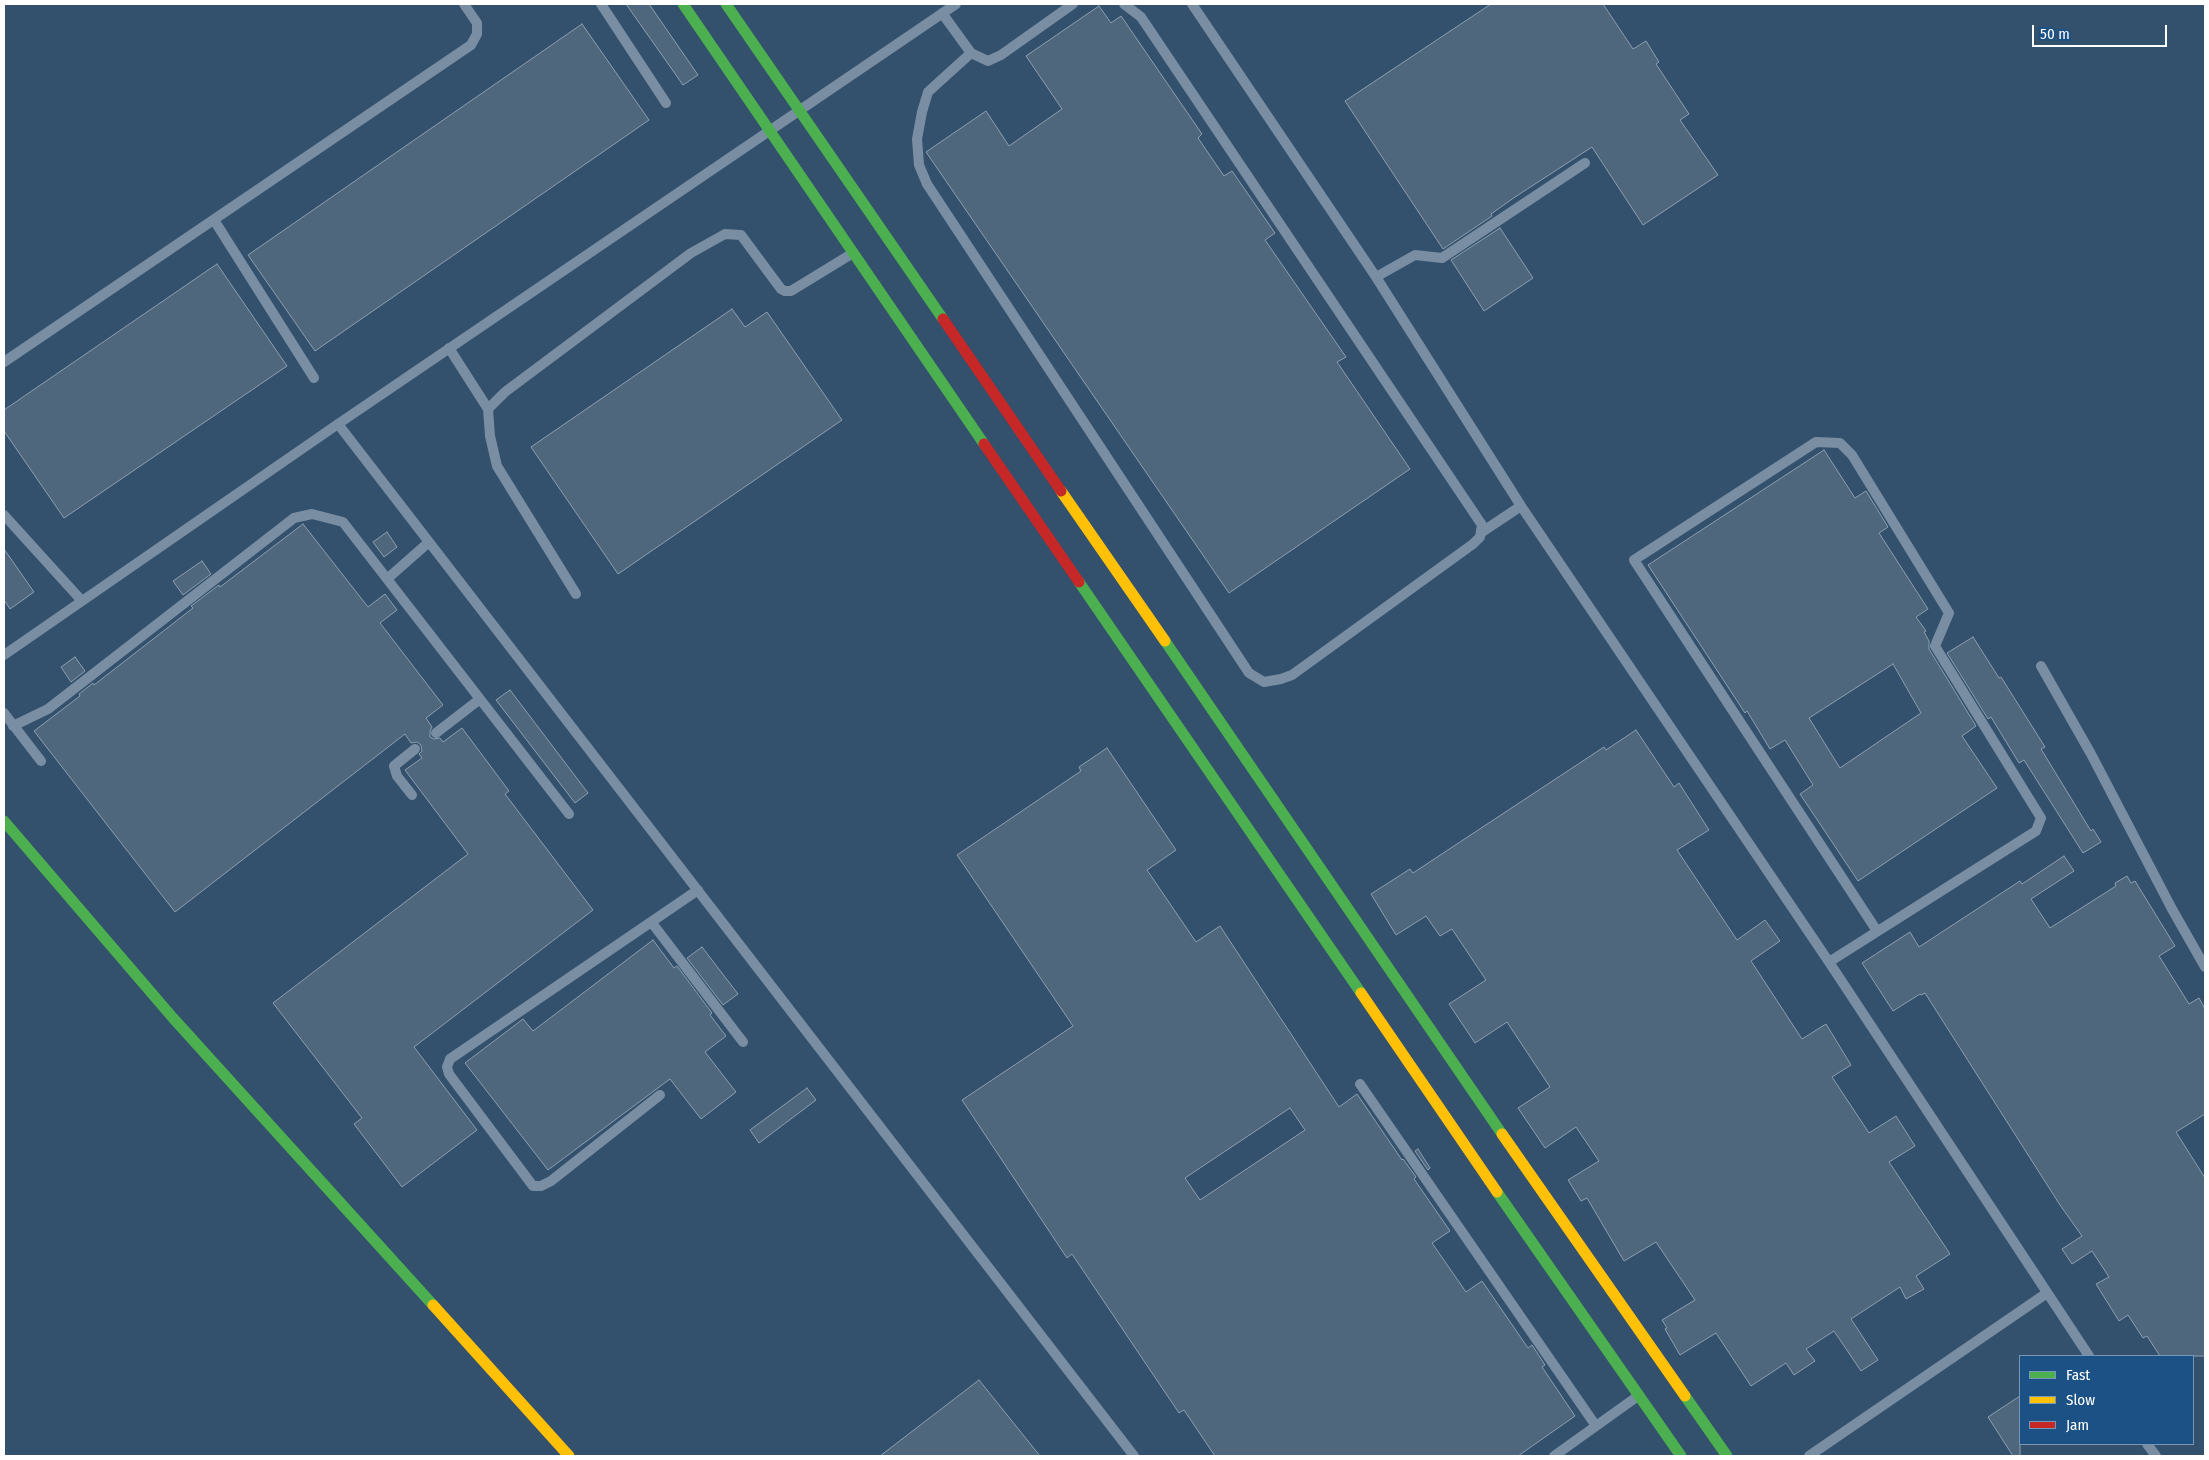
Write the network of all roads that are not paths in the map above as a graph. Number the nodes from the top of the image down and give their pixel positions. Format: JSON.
{"nodes":[{"id":1,"x":464,"y":4,"type":"edge"},
{"id":2,"x":601,"y":4,"type":"edge"},
{"id":3,"x":683,"y":4,"type":"edge"},
{"id":4,"x":726,"y":4,"type":"edge"},
{"id":5,"x":956,"y":4,"type":"edge"},
{"id":6,"x":1073,"y":4,"type":"edge"},
{"id":7,"x":1124,"y":4,"type":"edge"},
{"id":8,"x":1195,"y":5,"type":"edge"},
{"id":9,"x":942,"y":13,"type":"junction"},
{"id":10,"x":971,"y":53,"type":"junction"},
{"id":11,"x":666,"y":103,"type":"dead end"},
{"id":12,"x":799,"y":110,"type":"junction"},
{"id":13,"x":770,"y":131,"type":"junction"},
{"id":14,"x":1585,"y":163,"type":"dead end"},
{"id":15,"x":214,"y":220,"type":"junction"},
{"id":16,"x":854,"y":253,"type":"junction"},
{"id":17,"x":1376,"y":277,"type":"junction"},
{"id":18,"x":450,"y":348,"type":"junction"},
{"id":19,"x":4,"y":362,"type":"edge"},
{"id":20,"x":314,"y":378,"type":"dead end"},
{"id":21,"x":488,"y":409,"type":"junction"},
{"id":22,"x":338,"y":424,"type":"junction"},
{"id":23,"x":1521,"y":506,"type":"junction"},
{"id":24,"x":4,"y":515,"type":"edge"},
{"id":25,"x":1482,"y":532,"type":"junction"},
{"id":26,"x":429,"y":542,"type":"junction"},
{"id":27,"x":387,"y":579,"type":"junction"},
{"id":28,"x":576,"y":594,"type":"dead end"},
{"id":29,"x":82,"y":601,"type":"junction"},
{"id":30,"x":4,"y":655,"type":"edge"},
{"id":31,"x":2041,"y":666,"type":"dead end"},
{"id":32,"x":480,"y":699,"type":"junction"},
{"id":33,"x":4,"y":713,"type":"edge"},
{"id":34,"x":13,"y":726,"type":"junction"},
{"id":35,"x":436,"y":733,"type":"dead end"},
{"id":36,"x":416,"y":749,"type":"dead end"},
{"id":37,"x":41,"y":761,"type":"dead end"},
{"id":38,"x":412,"y":795,"type":"dead end"},
{"id":39,"x":569,"y":814,"type":"dead end"},
{"id":40,"x":4,"y":821,"type":"edge"},
{"id":41,"x":698,"y":890,"type":"junction"},
{"id":42,"x":652,"y":923,"type":"junction"},
{"id":43,"x":1877,"y":931,"type":"junction"},
{"id":44,"x":1829,"y":962,"type":"junction"},
{"id":45,"x":2205,"y":967,"type":"edge"},
{"id":46,"x":743,"y":1042,"type":"dead end"},
{"id":47,"x":1360,"y":1084,"type":"dead end"},
{"id":48,"x":660,"y":1095,"type":"dead end"},
{"id":49,"x":2047,"y":1293,"type":"junction"},
{"id":50,"x":2088,"y":1355,"type":"edge"},
{"id":51,"x":1639,"y":1396,"type":"junction"},
{"id":52,"x":1596,"y":1426,"type":"junction"},
{"id":53,"x":2148,"y":1445,"type":"edge"},
{"id":54,"x":569,"y":1456,"type":"edge"},
{"id":55,"x":1134,"y":1456,"type":"edge"},
{"id":56,"x":1554,"y":1456,"type":"edge"},
{"id":57,"x":1681,"y":1456,"type":"edge"},
{"id":58,"x":1727,"y":1456,"type":"edge"},
{"id":59,"x":1809,"y":1456,"type":"edge"},
{"id":60,"x":2156,"y":1456,"type":"edge"}],
"edges":[{"from":1,"to":15,"type":"lane"},
{"from":2,"to":11,"type":"lane"},
{"from":3,"to":13,"type":"street"},
{"from":4,"to":12,"type":"street"},
{"from":5,"to":9,"type":"lane"},
{"from":6,"to":10,"type":"lane"},
{"from":7,"to":25,"type":"lane"},
{"from":8,"to":17,"type":"lane"},
{"from":9,"to":10,"type":"lane"},
{"from":9,"to":12,"type":"lane"},
{"from":10,"to":25,"type":"lane"},
{"from":12,"to":13,"type":"lane"},
{"from":12,"to":58,"type":"street"},
{"from":13,"to":16,"type":"street"},
{"from":13,"to":18,"type":"lane"},
{"from":14,"to":17,"type":"lane"},
{"from":15,"to":19,"type":"lane"},
{"from":15,"to":20,"type":"lane"},
{"from":16,"to":21,"type":"lane"},
{"from":16,"to":51,"type":"street"},
{"from":17,"to":23,"type":"lane"},
{"from":18,"to":21,"type":"lane"},
{"from":18,"to":22,"type":"lane"},
{"from":21,"to":28,"type":"lane"},
{"from":22,"to":26,"type":"lane"},
{"from":22,"to":29,"type":"lane"},
{"from":23,"to":25,"type":"lane"},
{"from":23,"to":44,"type":"lane"},
{"from":24,"to":29,"type":"lane"},
{"from":26,"to":27,"type":"lane"},
{"from":26,"to":41,"type":"lane"},
{"from":27,"to":32,"type":"lane"},
{"from":27,"to":34,"type":"lane"},
{"from":29,"to":30,"type":"lane"},
{"from":31,"to":45,"type":"lane"},
{"from":32,"to":35,"type":"lane"},
{"from":32,"to":39,"type":"lane"},
{"from":33,"to":34,"type":"lane"},
{"from":34,"to":37,"type":"lane"},
{"from":36,"to":38,"type":"lane"},
{"from":40,"to":54,"type":"street"},
{"from":41,"to":42,"type":"lane"},
{"from":41,"to":55,"type":"lane"},
{"from":42,"to":46,"type":"lane"},
{"from":42,"to":48,"type":"lane"},
{"from":43,"to":43,"type":"lane"},
{"from":43,"to":44,"type":"lane"},
{"from":44,"to":49,"type":"lane"},
{"from":47,"to":52,"type":"lane"},
{"from":49,"to":50,"type":"lane"},
{"from":49,"to":59,"type":"lane"},
{"from":51,"to":52,"type":"lane"},
{"from":51,"to":57,"type":"street"},
{"from":52,"to":56,"type":"lane"},
{"from":53,"to":60,"type":"lane"}]}
